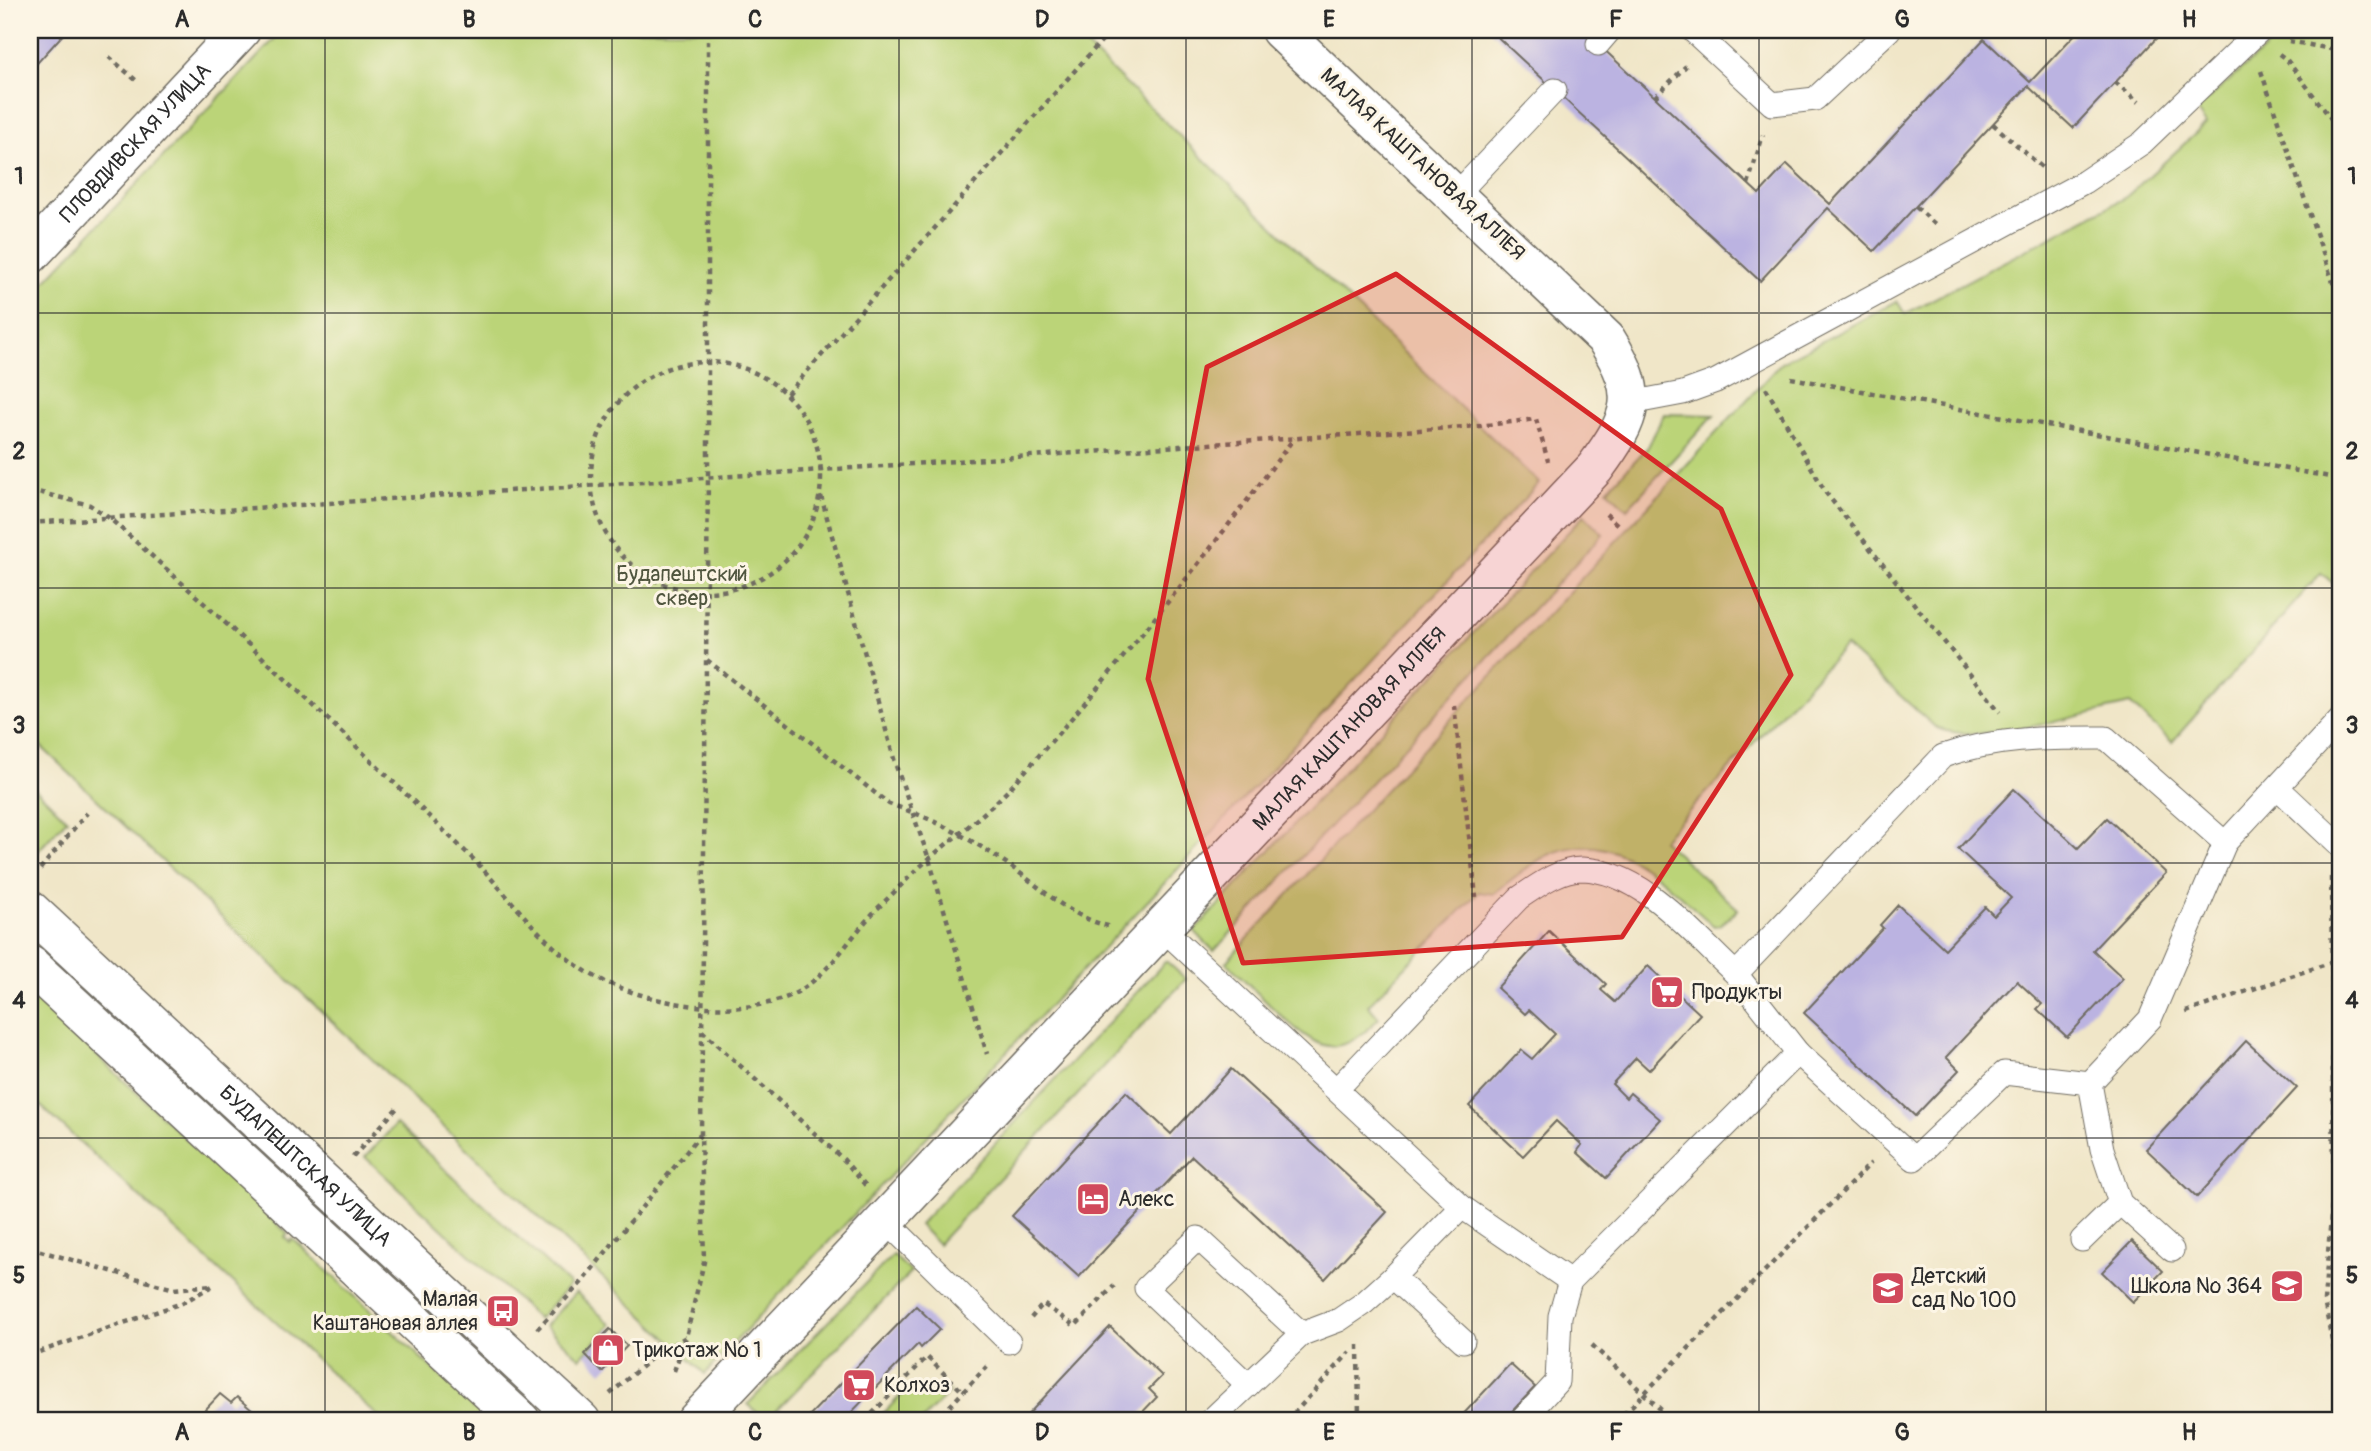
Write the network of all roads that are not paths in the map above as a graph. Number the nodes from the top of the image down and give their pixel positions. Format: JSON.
{"nodes":[{"id":1,"x":242,"y":30,"type":"edge"},
{"id":2,"x":1280,"y":30,"type":"edge"},
{"id":3,"x":1873,"y":34,"type":"edge"},
{"id":4,"x":2264,"y":35,"type":"edge"},
{"id":5,"x":1700,"y":37,"type":"edge"},
{"id":6,"x":1555,"y":90,"type":"dead end"},
{"id":7,"x":1456,"y":195,"type":"junction"},
{"id":8,"x":30,"y":255,"type":"edge"},
{"id":9,"x":1627,"y":386,"type":"junction"},
{"id":10,"x":2341,"y":718,"type":"edge"},
{"id":11,"x":2278,"y":788,"type":"junction"},
{"id":12,"x":2336,"y":842,"type":"edge"},
{"id":13,"x":2225,"y":844,"type":"junction"},
{"id":14,"x":30,"y":910,"type":"edge"},
{"id":15,"x":1161,"y":927,"type":"junction"},
{"id":16,"x":30,"y":965,"type":"edge"},
{"id":17,"x":1736,"y":974,"type":"junction"},
{"id":18,"x":1798,"y":1053,"type":"junction"},
{"id":19,"x":2090,"y":1083,"type":"junction"},
{"id":20,"x":1337,"y":1089,"type":"junction"},
{"id":21,"x":2120,"y":1203,"type":"junction"},
{"id":22,"x":1462,"y":1207,"type":"junction"},
{"id":23,"x":879,"y":1208,"type":"junction"},
{"id":24,"x":2082,"y":1240,"type":"dead end"},
{"id":25,"x":2172,"y":1250,"type":"dead end"},
{"id":26,"x":1393,"y":1277,"type":"junction"},
{"id":27,"x":1570,"y":1281,"type":"junction"},
{"id":28,"x":1302,"y":1334,"type":"junction"},
{"id":29,"x":1463,"y":1341,"type":"dead end"},
{"id":30,"x":1009,"y":1342,"type":"road end"},
{"id":31,"x":1248,"y":1385,"type":"junction"},
{"id":32,"x":592,"y":1411,"type":"edge"},
{"id":33,"x":521,"y":1421,"type":"edge"},
{"id":34,"x":696,"y":1421,"type":"edge"},
{"id":35,"x":1210,"y":1421,"type":"edge"},
{"id":36,"x":1521,"y":1421,"type":"edge"}],
"edges":[{"from":1,"to":8,"type":"street","name":"ПЛОВДИВСКАЯ УЛИЦА"},
{"from":2,"to":7,"type":"street","name":"МАЛАЯ КАШТАНОВАЯ АЛЛЕЯ"},
{"from":3,"to":5,"type":"lane"},
{"from":4,"to":9,"type":"lane"},
{"from":6,"to":7,"type":"lane"},
{"from":7,"to":9,"type":"street","name":"МАЛАЯ КАШТАНОВАЯ АЛЛЕЯ"},
{"from":9,"to":15,"type":"street","name":"МАЛАЯ КАШТАНОВАЯ АЛЛЕЯ"},
{"from":10,"to":11,"type":"lane"},
{"from":11,"to":12,"type":"lane"},
{"from":11,"to":13,"type":"lane"},
{"from":13,"to":17,"type":"lane"},
{"from":13,"to":19,"type":"lane"},
{"from":14,"to":32,"type":"street","name":"БУДАПЕШТСКАЯ УЛИЦА"},
{"from":15,"to":20,"type":"lane"},
{"from":15,"to":23,"type":"street","name":"МАЛАЯ КАШТАНОВАЯ АЛЛЕЯ"},
{"from":16,"to":33,"type":"street","name":"БУДАПЕШТСКАЯ УЛИЦА"},
{"from":17,"to":18,"type":"lane"},
{"from":17,"to":20,"type":"lane"},
{"from":18,"to":19,"type":"lane"},
{"from":18,"to":27,"type":"lane"},
{"from":19,"to":21,"type":"lane"},
{"from":20,"to":22,"type":"lane"},
{"from":21,"to":24,"type":"lane"},
{"from":21,"to":25,"type":"lane"},
{"from":22,"to":26,"type":"lane"},
{"from":22,"to":27,"type":"lane"},
{"from":23,"to":30,"type":"lane"},
{"from":23,"to":34,"type":"street","name":"МАЛАЯ КАШТАНОВАЯ АЛЛЕЯ"},
{"from":26,"to":28,"type":"lane"},
{"from":26,"to":29,"type":"lane"},
{"from":27,"to":36,"type":"lane"},
{"from":28,"to":31,"type":"lane"},
{"from":28,"to":31,"type":"lane"},
{"from":31,"to":35,"type":"lane"}]}
